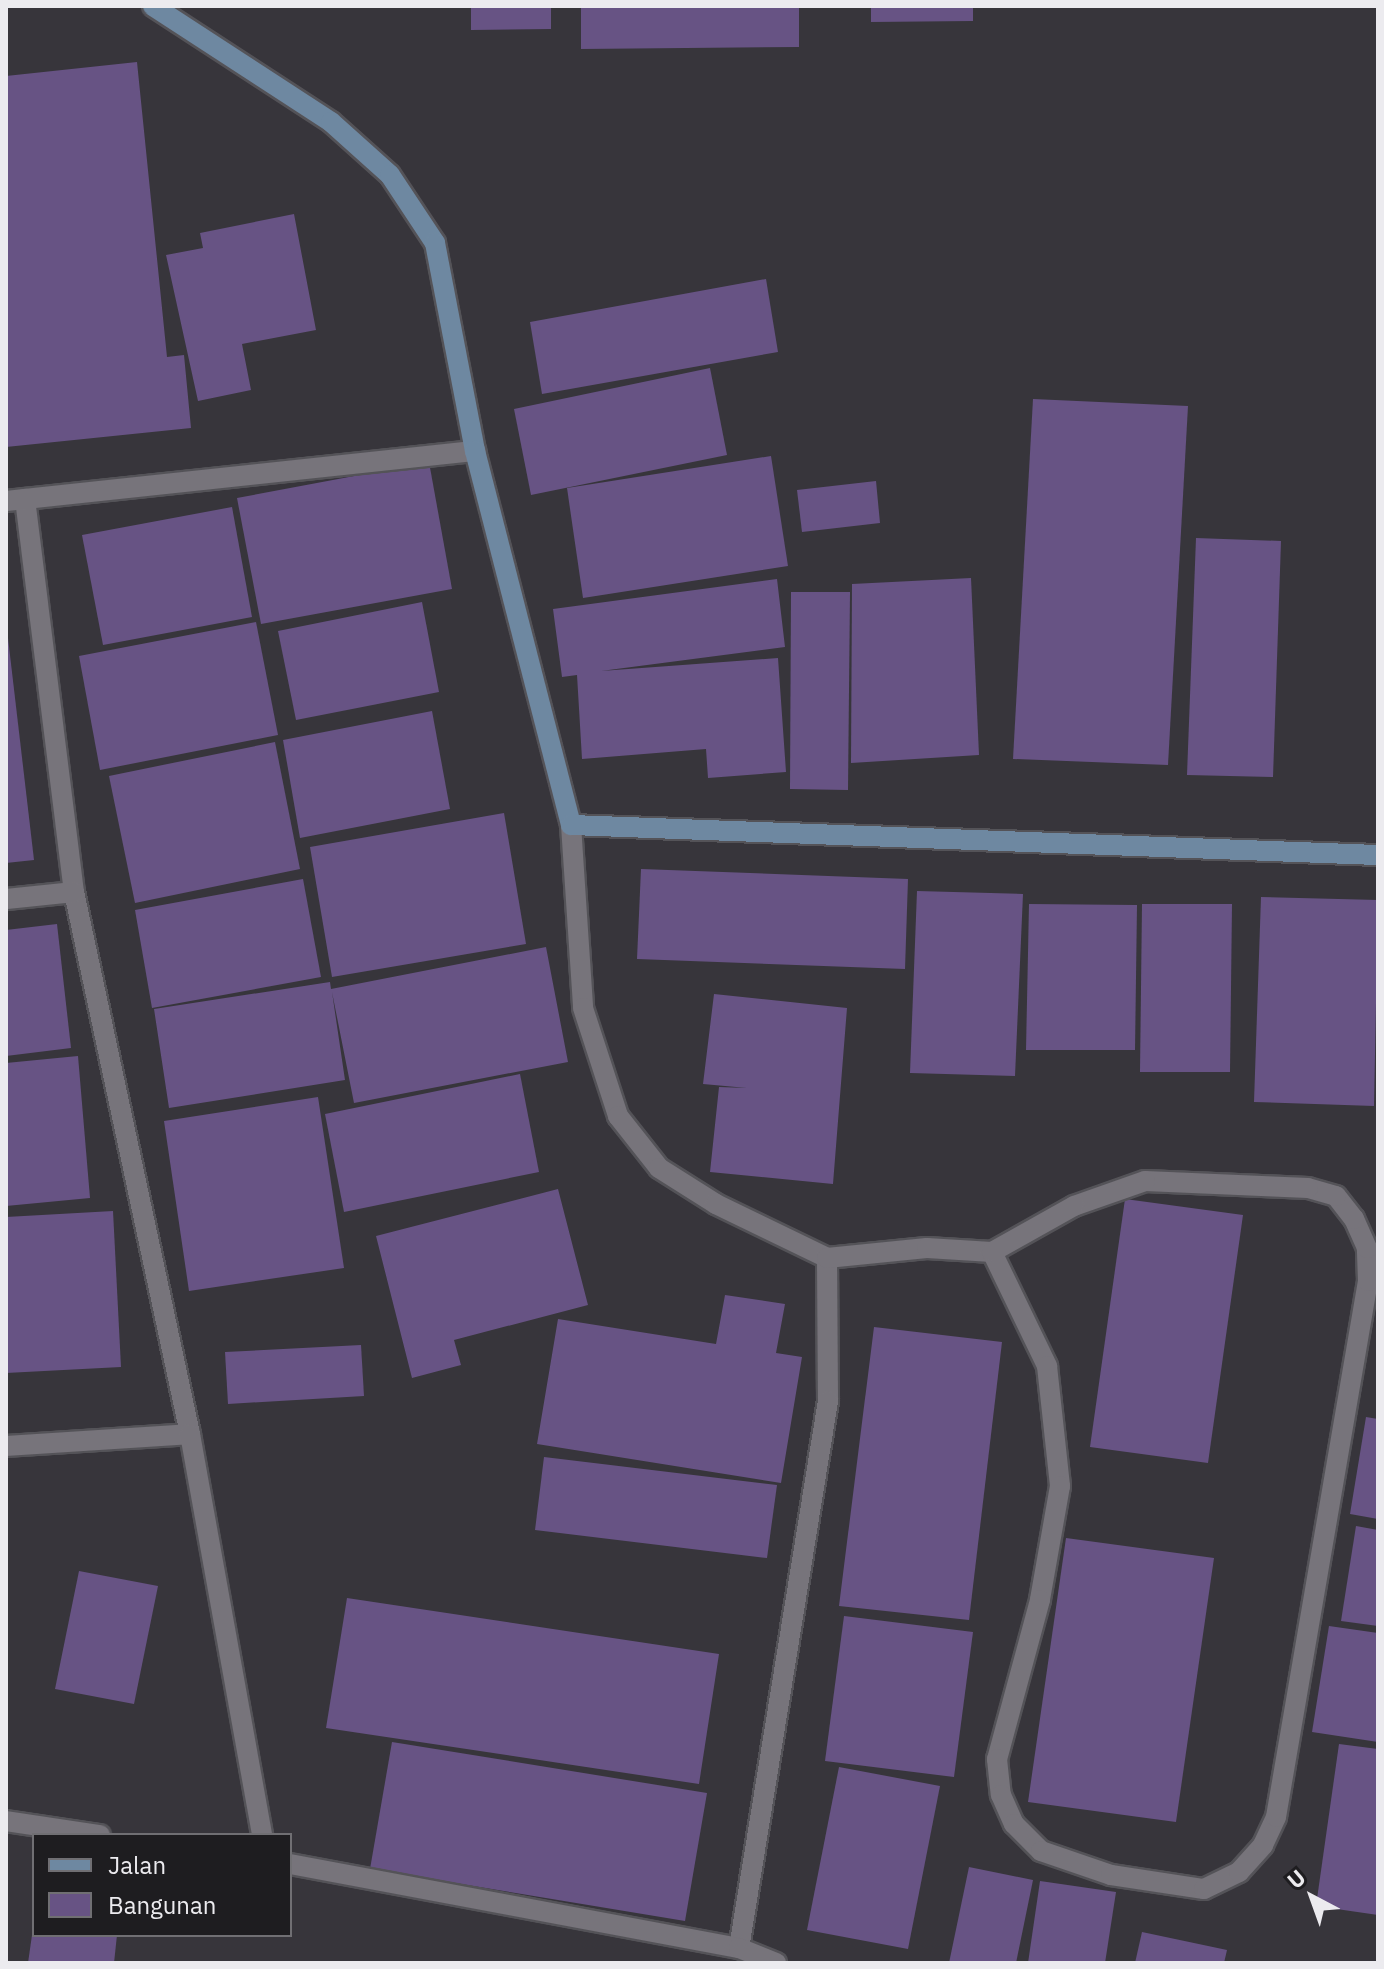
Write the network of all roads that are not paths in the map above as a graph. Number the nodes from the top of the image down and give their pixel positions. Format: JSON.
{"nodes":[{"id":1,"x":153,"y":6,"type":"edge"},
{"id":2,"x":475,"y":451,"type":"junction"},
{"id":3,"x":16,"y":500,"type":"edge"},
{"id":4,"x":571,"y":825,"type":"junction"},
{"id":5,"x":1378,"y":855,"type":"edge"},
{"id":6,"x":74,"y":892,"type":"junction"},
{"id":7,"x":6,"y":899,"type":"edge"},
{"id":8,"x":992,"y":1252,"type":"junction"},
{"id":9,"x":827,"y":1258,"type":"junction"},
{"id":10,"x":190,"y":1434,"type":"junction"},
{"id":11,"x":6,"y":1446,"type":"edge"},
{"id":12,"x":6,"y":1821,"type":"edge"},
{"id":13,"x":87,"y":1833,"type":"edge"},
{"id":14,"x":262,"y":1833,"type":"edge"},
{"id":15,"x":292,"y":1864,"type":"edge"},
{"id":16,"x":739,"y":1948,"type":"junction"},
{"id":17,"x":776,"y":1963,"type":"edge"}],
"edges":[{"from":1,"to":2,"type":"street"},
{"from":2,"to":3,"type":"street"},
{"from":2,"to":4,"type":"street"},
{"from":3,"to":6,"type":"street"},
{"from":4,"to":5,"type":"street"},
{"from":4,"to":9,"type":"street"},
{"from":6,"to":7,"type":"street"},
{"from":6,"to":10,"type":"street"},
{"from":8,"to":8,"type":"street"},
{"from":8,"to":9,"type":"street"},
{"from":9,"to":16,"type":"street"},
{"from":10,"to":11,"type":"street"},
{"from":10,"to":14,"type":"street"},
{"from":12,"to":13,"type":"street"},
{"from":15,"to":16,"type":"street"},
{"from":16,"to":17,"type":"street"}]}
